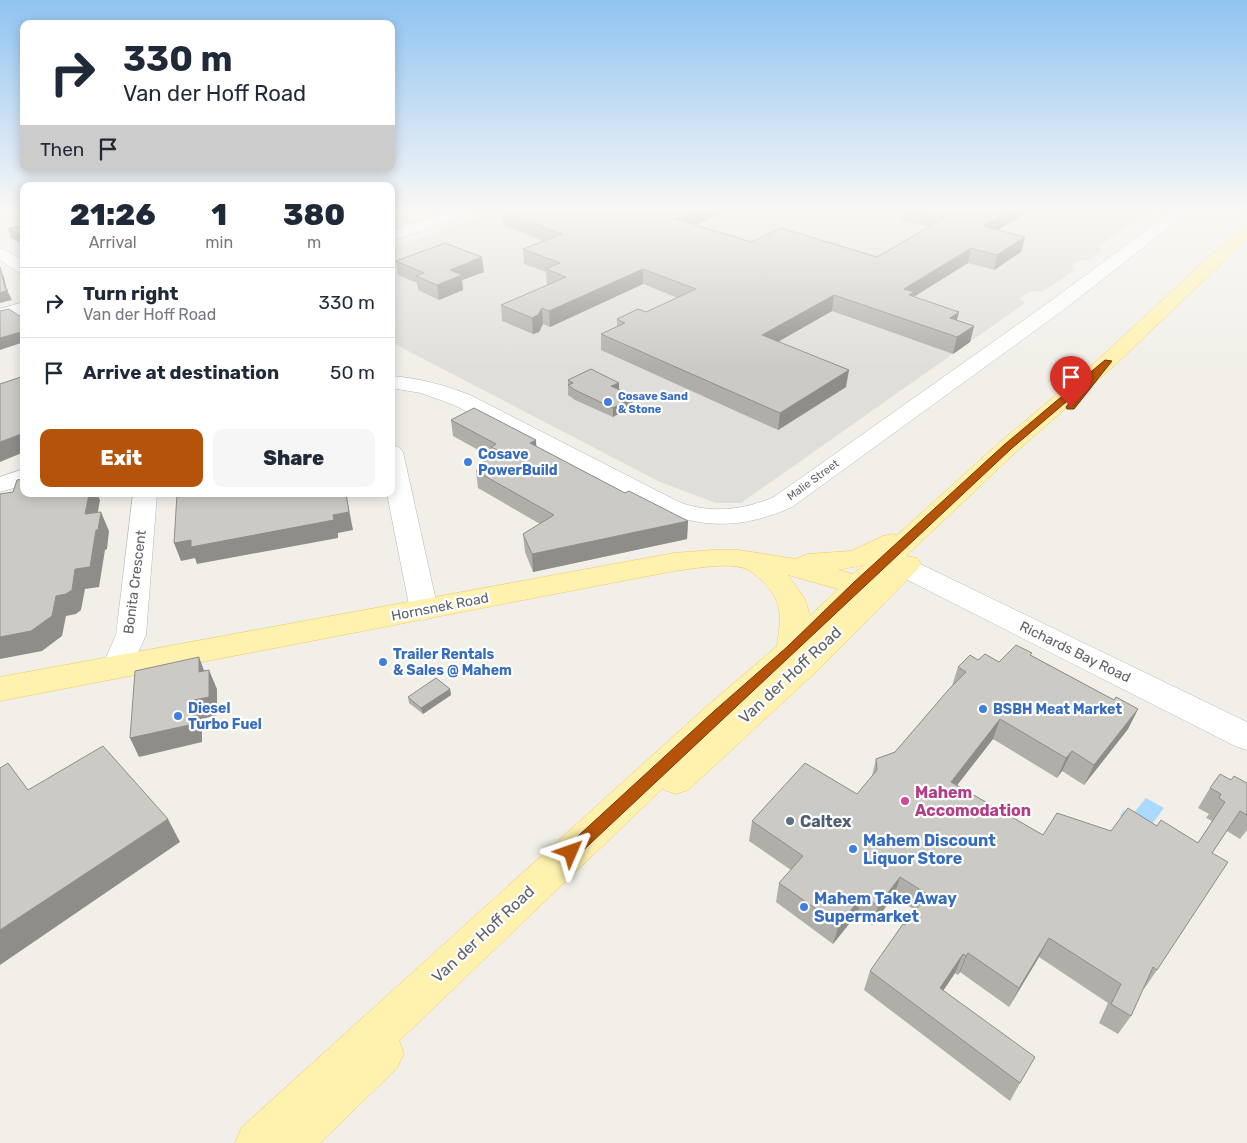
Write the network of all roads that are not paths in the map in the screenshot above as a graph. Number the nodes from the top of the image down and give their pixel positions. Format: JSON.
{"nodes":[{"id":1,"x":1116,"y":261,"type":"edge"},
{"id":2,"x":1214,"y":261,"type":"edge"},
{"id":3,"x":20,"y":309,"type":"edge"},
{"id":4,"x":0,"y":315,"type":"edge"},
{"id":5,"x":1108,"y":361,"type":"junction"},
{"id":6,"x":395,"y":382,"type":"edge"},
{"id":7,"x":395,"y":471,"type":"edge"},
{"id":8,"x":20,"y":478,"type":"edge"},
{"id":9,"x":0,"y":485,"type":"edge"},
{"id":10,"x":145,"y":497,"type":"edge"},
{"id":11,"x":939,"y":513,"type":"junction"},
{"id":12,"x":752,"y":560,"type":"junction"},
{"id":13,"x":781,"y":564,"type":"junction"},
{"id":14,"x":880,"y":582,"type":"junction"},
{"id":15,"x":424,"y":610,"type":"junction"},
{"id":16,"x":792,"y":650,"type":"junction"},
{"id":17,"x":117,"y":667,"type":"junction"},
{"id":18,"x":0,"y":689,"type":"edge"},
{"id":19,"x":1247,"y":737,"type":"edge"},
{"id":20,"x":258,"y":1143,"type":"edge"},
{"id":21,"x":287,"y":1143,"type":"edge"}],
"edges":[{"from":1,"to":6,"type":"street","name":"Malie Street"},
{"from":2,"to":5,"type":"main road","name":"Van der Hoff Road"},
{"from":3,"to":4,"type":"street"},
{"from":5,"to":11,"type":"main road","name":"Van der Hoff Road"},
{"from":5,"to":14,"type":"main road","name":"Van der Hoff Road"},
{"from":7,"to":15,"type":"street"},
{"from":8,"to":9,"type":"street"},
{"from":10,"to":17,"type":"street","name":"Bonita Crescent"},
{"from":11,"to":13,"type":"main road"},
{"from":11,"to":14,"type":"main road","name":"Van der Hoff Road"},
{"from":12,"to":13,"type":"main road","name":"Hornsnek Road"},
{"from":12,"to":15,"type":"main road","name":"Hornsnek Road"},
{"from":12,"to":16,"type":"main road"},
{"from":13,"to":14,"type":"main road","name":"Hornsnek Road"},
{"from":14,"to":16,"type":"main road","name":"Van der Hoff Road"},
{"from":14,"to":19,"type":"street","name":"Richards Bay Road"},
{"from":14,"to":21,"type":"main road","name":"Van der Hoff Road"},
{"from":15,"to":17,"type":"main road","name":"Hornsnek Road"},
{"from":16,"to":20,"type":"main road","name":"Van der Hoff Road"},
{"from":17,"to":18,"type":"main road","name":"Hornsnek Road"}]}
